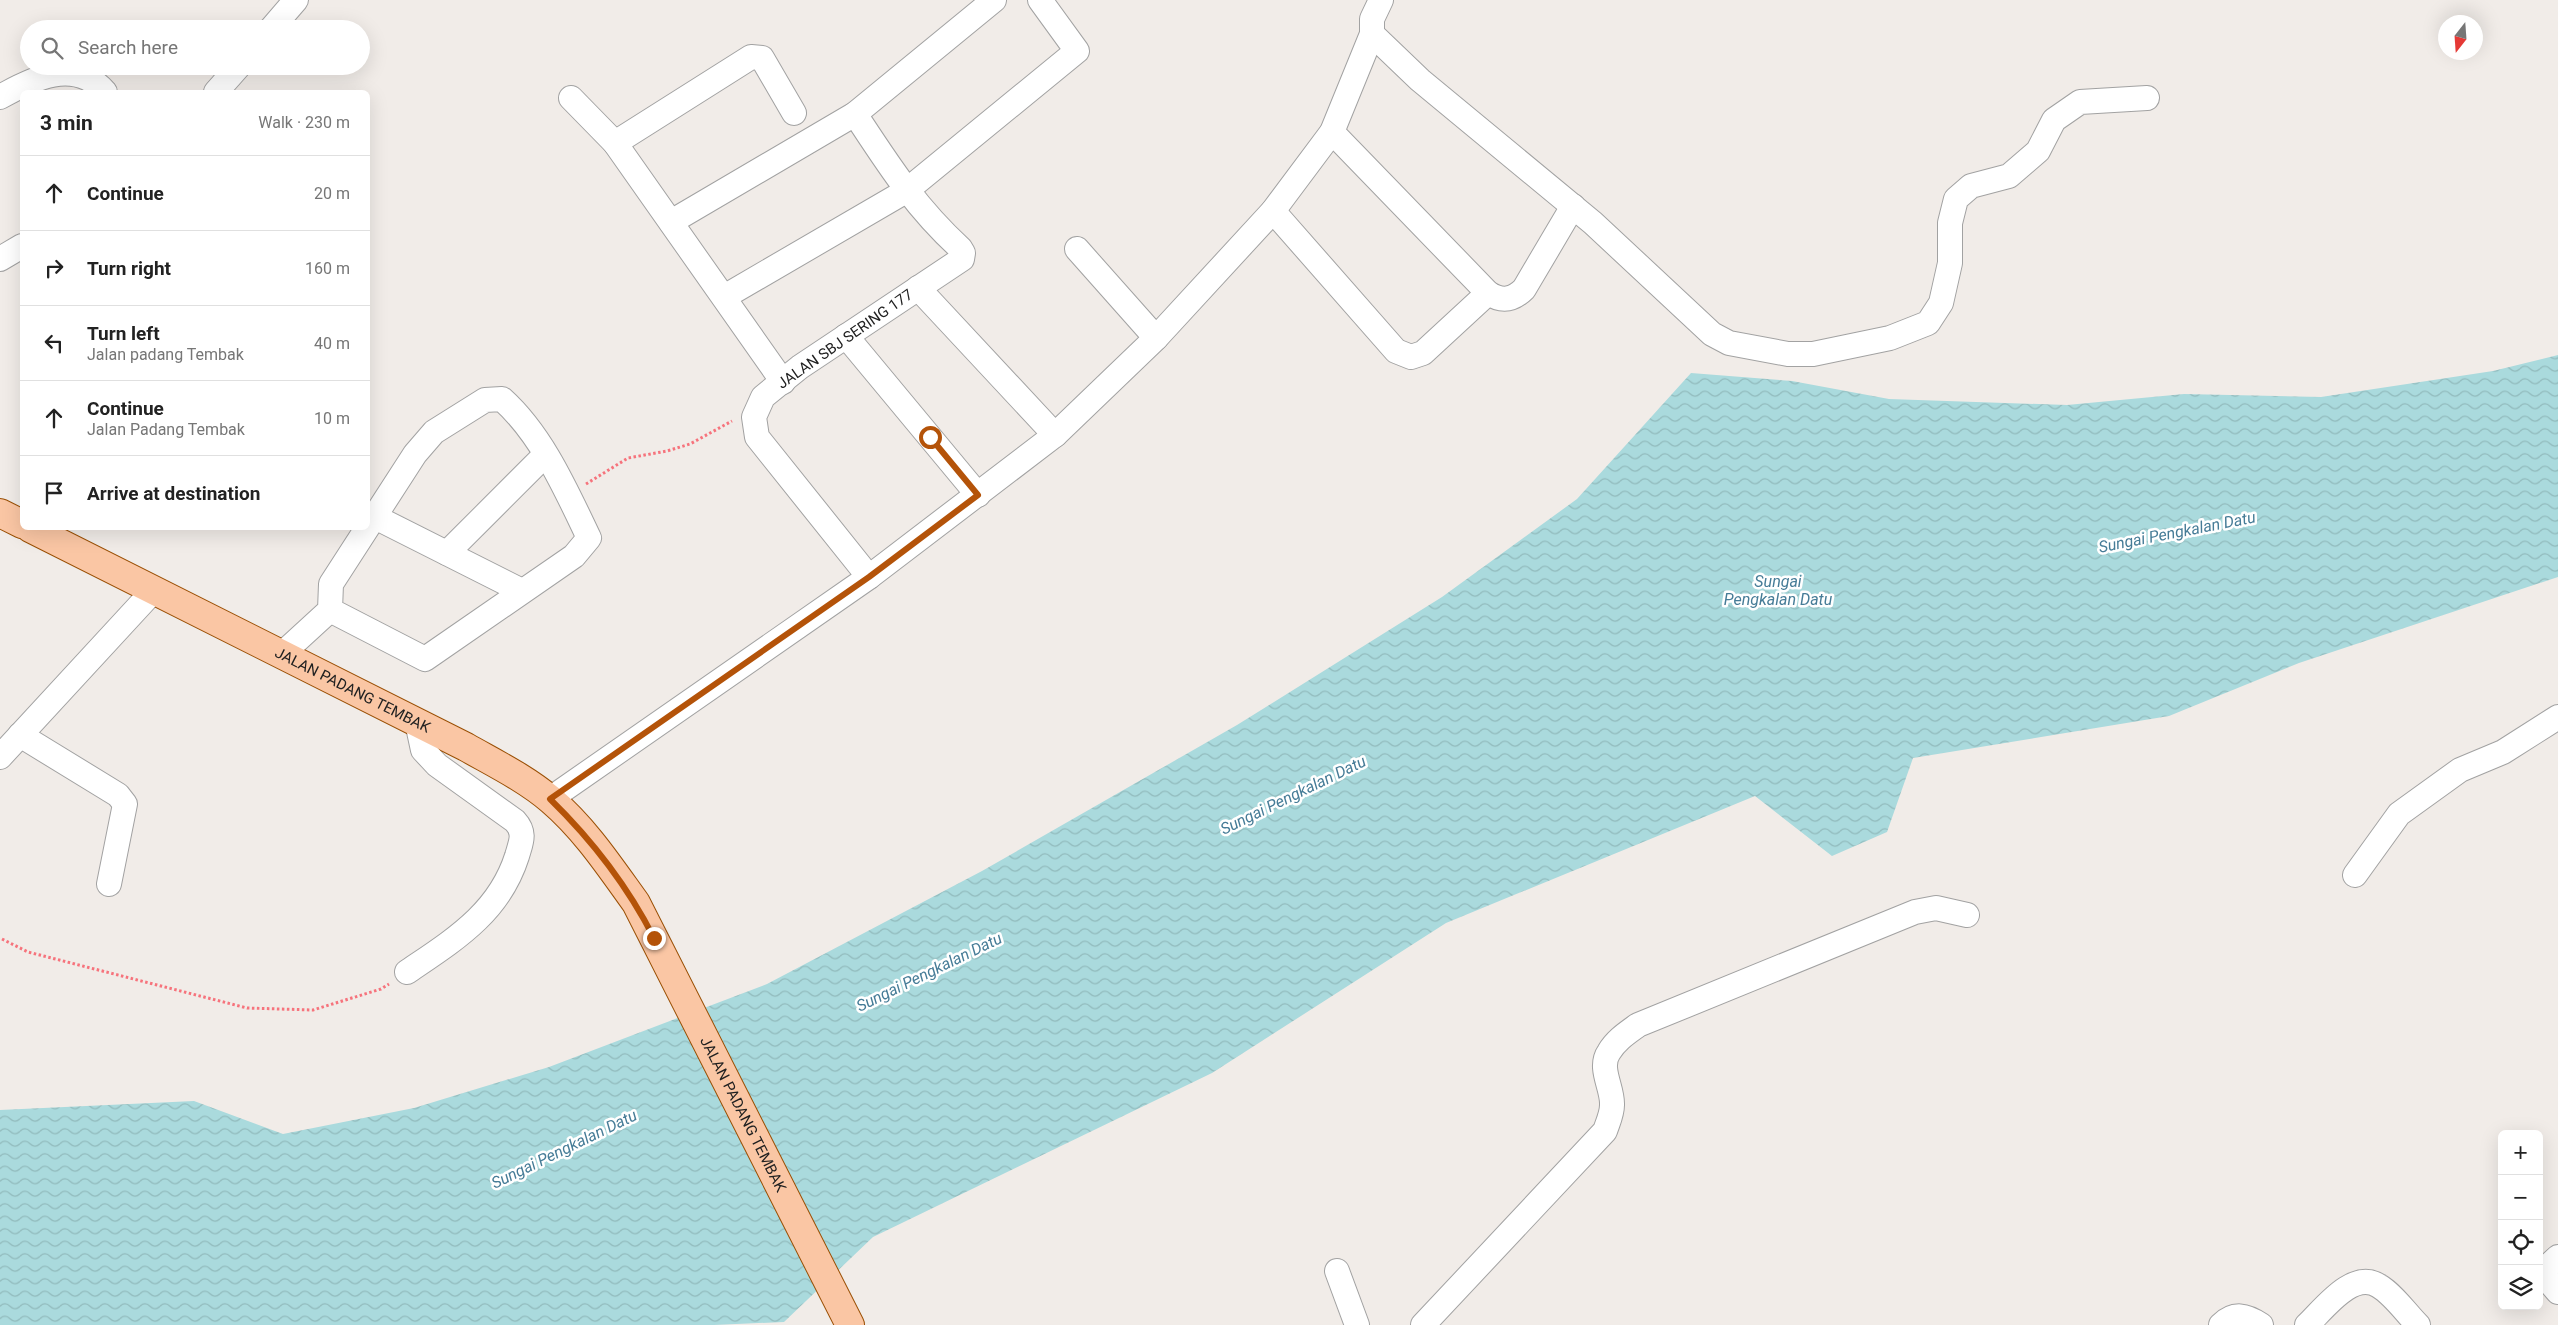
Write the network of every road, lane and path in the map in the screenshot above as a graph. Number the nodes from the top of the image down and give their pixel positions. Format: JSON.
{"nodes":[{"id":1,"x":296,"y":0,"type":"edge"},
{"id":2,"x":994,"y":0,"type":"edge"},
{"id":3,"x":1040,"y":0,"type":"edge"},
{"id":4,"x":1381,"y":0,"type":"edge"},
{"id":5,"x":279,"y":20,"type":"edge"},
{"id":6,"x":1372,"y":34,"type":"junction"},
{"id":7,"x":49,"y":75,"type":"edge"},
{"id":8,"x":71,"y":75,"type":"edge"},
{"id":9,"x":230,"y":75,"type":"edge"},
{"id":10,"x":102,"y":90,"type":"edge"},
{"id":11,"x":218,"y":90,"type":"edge"},
{"id":12,"x":0,"y":97,"type":"edge"},
{"id":13,"x":571,"y":98,"type":"dead end"},
{"id":14,"x":2147,"y":98,"type":"dead end"},
{"id":15,"x":794,"y":113,"type":"dead end"},
{"id":16,"x":855,"y":114,"type":"junction"},
{"id":17,"x":1332,"y":132,"type":"junction"},
{"id":18,"x":615,"y":143,"type":"junction"},
{"id":19,"x":906,"y":191,"type":"junction"},
{"id":20,"x":1573,"y":206,"type":"junction"},
{"id":21,"x":1273,"y":211,"type":"junction"},
{"id":22,"x":671,"y":222,"type":"junction"},
{"id":23,"x":20,"y":247,"type":"edge"},
{"id":24,"x":1077,"y":249,"type":"dead end"},
{"id":25,"x":0,"y":259,"type":"edge"},
{"id":26,"x":918,"y":288,"type":"junction"},
{"id":27,"x":1488,"y":293,"type":"junction"},
{"id":28,"x":724,"y":297,"type":"junction"},
{"id":29,"x":846,"y":336,"type":"junction"},
{"id":30,"x":1156,"y":338,"type":"junction"},
{"id":31,"x":783,"y":382,"type":"junction"},
{"id":32,"x":757,"y":407,"type":"junction"},
{"id":33,"x":1054,"y":435,"type":"junction"},
{"id":34,"x":545,"y":455,"type":"junction"},
{"id":35,"x":568,"y":495,"type":"junction"},
{"id":36,"x":978,"y":495,"type":"junction"},
{"id":37,"x":0,"y":513,"type":"edge"},
{"id":38,"x":375,"y":517,"type":"junction"},
{"id":39,"x":20,"y":523,"type":"edge"},
{"id":40,"x":370,"y":525,"type":"edge"},
{"id":41,"x":34,"y":530,"type":"edge"},
{"id":42,"x":366,"y":530,"type":"edge"},
{"id":43,"x":447,"y":553,"type":"junction"},
{"id":44,"x":869,"y":577,"type":"junction"},
{"id":45,"x":154,"y":590,"type":"junction"},
{"id":46,"x":522,"y":591,"type":"junction"},
{"id":47,"x":330,"y":610,"type":"junction"},
{"id":48,"x":282,"y":654,"type":"junction"},
{"id":49,"x":2558,"y":717,"type":"edge"},
{"id":50,"x":417,"y":722,"type":"junction"},
{"id":51,"x":20,"y":735,"type":"junction"},
{"id":52,"x":0,"y":757,"type":"edge"},
{"id":53,"x":550,"y":799,"type":"junction"},
{"id":54,"x":2355,"y":875,"type":"dead end"},
{"id":55,"x":109,"y":884,"type":"dead end"},
{"id":56,"x":1967,"y":915,"type":"dead end"},
{"id":57,"x":2,"y":939,"type":"dead end"},
{"id":58,"x":407,"y":972,"type":"joint"},
{"id":59,"x":2558,"y":1258,"type":"edge"},
{"id":60,"x":1337,"y":1271,"type":"dead end"},
{"id":61,"x":2558,"y":1292,"type":"edge"},
{"id":62,"x":850,"y":1325,"type":"edge"},
{"id":63,"x":1357,"y":1325,"type":"edge"},
{"id":64,"x":1423,"y":1325,"type":"edge"},
{"id":65,"x":2221,"y":1325,"type":"edge"},
{"id":66,"x":2261,"y":1325,"type":"edge"},
{"id":67,"x":2306,"y":1325,"type":"edge"},
{"id":68,"x":2418,"y":1325,"type":"edge"}],
"edges":[{"from":1,"to":5,"type":"street"},
{"from":2,"to":16,"type":"street"},
{"from":3,"to":19,"type":"street"},
{"from":4,"to":6,"type":"street"},
{"from":6,"to":17,"type":"street"},
{"from":6,"to":20,"type":"street"},
{"from":7,"to":12,"type":"street"},
{"from":8,"to":10,"type":"street"},
{"from":9,"to":11,"type":"street"},
{"from":13,"to":18,"type":"street"},
{"from":14,"to":20,"type":"street"},
{"from":15,"to":18,"type":"street"},
{"from":16,"to":19,"type":"street"},
{"from":16,"to":22,"type":"street"},
{"from":17,"to":21,"type":"street"},
{"from":17,"to":27,"type":"street"},
{"from":18,"to":22,"type":"street"},
{"from":19,"to":26,"type":"street","name":"JALAN SBJ SERING 177"},
{"from":19,"to":28,"type":"street"},
{"from":20,"to":27,"type":"street"},
{"from":21,"to":27,"type":"street"},
{"from":21,"to":30,"type":"street"},
{"from":22,"to":28,"type":"street"},
{"from":23,"to":25,"type":"street"},
{"from":24,"to":30,"type":"street"},
{"from":26,"to":29,"type":"street","name":"JALAN SBJ SERING 177"},
{"from":26,"to":33,"type":"street"},
{"from":28,"to":31,"type":"street"},
{"from":29,"to":31,"type":"street","name":"JALAN SBJ SERING 177"},
{"from":29,"to":36,"type":"street"},
{"from":30,"to":33,"type":"street"},
{"from":31,"to":32,"type":"street","name":"JALAN SBJ SERING 177"},
{"from":32,"to":35,"type":"path"},
{"from":32,"to":44,"type":"street"},
{"from":33,"to":36,"type":"street"},
{"from":34,"to":35,"type":"street"},
{"from":34,"to":38,"type":"street"},
{"from":34,"to":43,"type":"street"},
{"from":35,"to":46,"type":"street"},
{"from":36,"to":44,"type":"street"},
{"from":37,"to":39,"type":"main road"},
{"from":38,"to":40,"type":"street"},
{"from":38,"to":43,"type":"street"},
{"from":41,"to":45,"type":"main road","name":"JALAN PADANG TEMBAK"},
{"from":42,"to":47,"type":"street"},
{"from":43,"to":46,"type":"street"},
{"from":44,"to":53,"type":"street"},
{"from":45,"to":48,"type":"main road","name":"JALAN PADANG TEMBAK"},
{"from":45,"to":51,"type":"street"},
{"from":46,"to":47,"type":"street"},
{"from":47,"to":48,"type":"street"},
{"from":48,"to":50,"type":"main road","name":"JALAN PADANG TEMBAK"},
{"from":49,"to":54,"type":"street"},
{"from":50,"to":53,"type":"main road","name":"JALAN PADANG TEMBAK"},
{"from":50,"to":58,"type":"street"},
{"from":51,"to":52,"type":"street"},
{"from":51,"to":55,"type":"street"},
{"from":53,"to":62,"type":"main road","name":"JALAN PADANG TEMBAK"},
{"from":56,"to":64,"type":"street"},
{"from":57,"to":58,"type":"path"},
{"from":59,"to":61,"type":"street"},
{"from":60,"to":63,"type":"street"},
{"from":65,"to":66,"type":"street"},
{"from":67,"to":68,"type":"street"}]}
